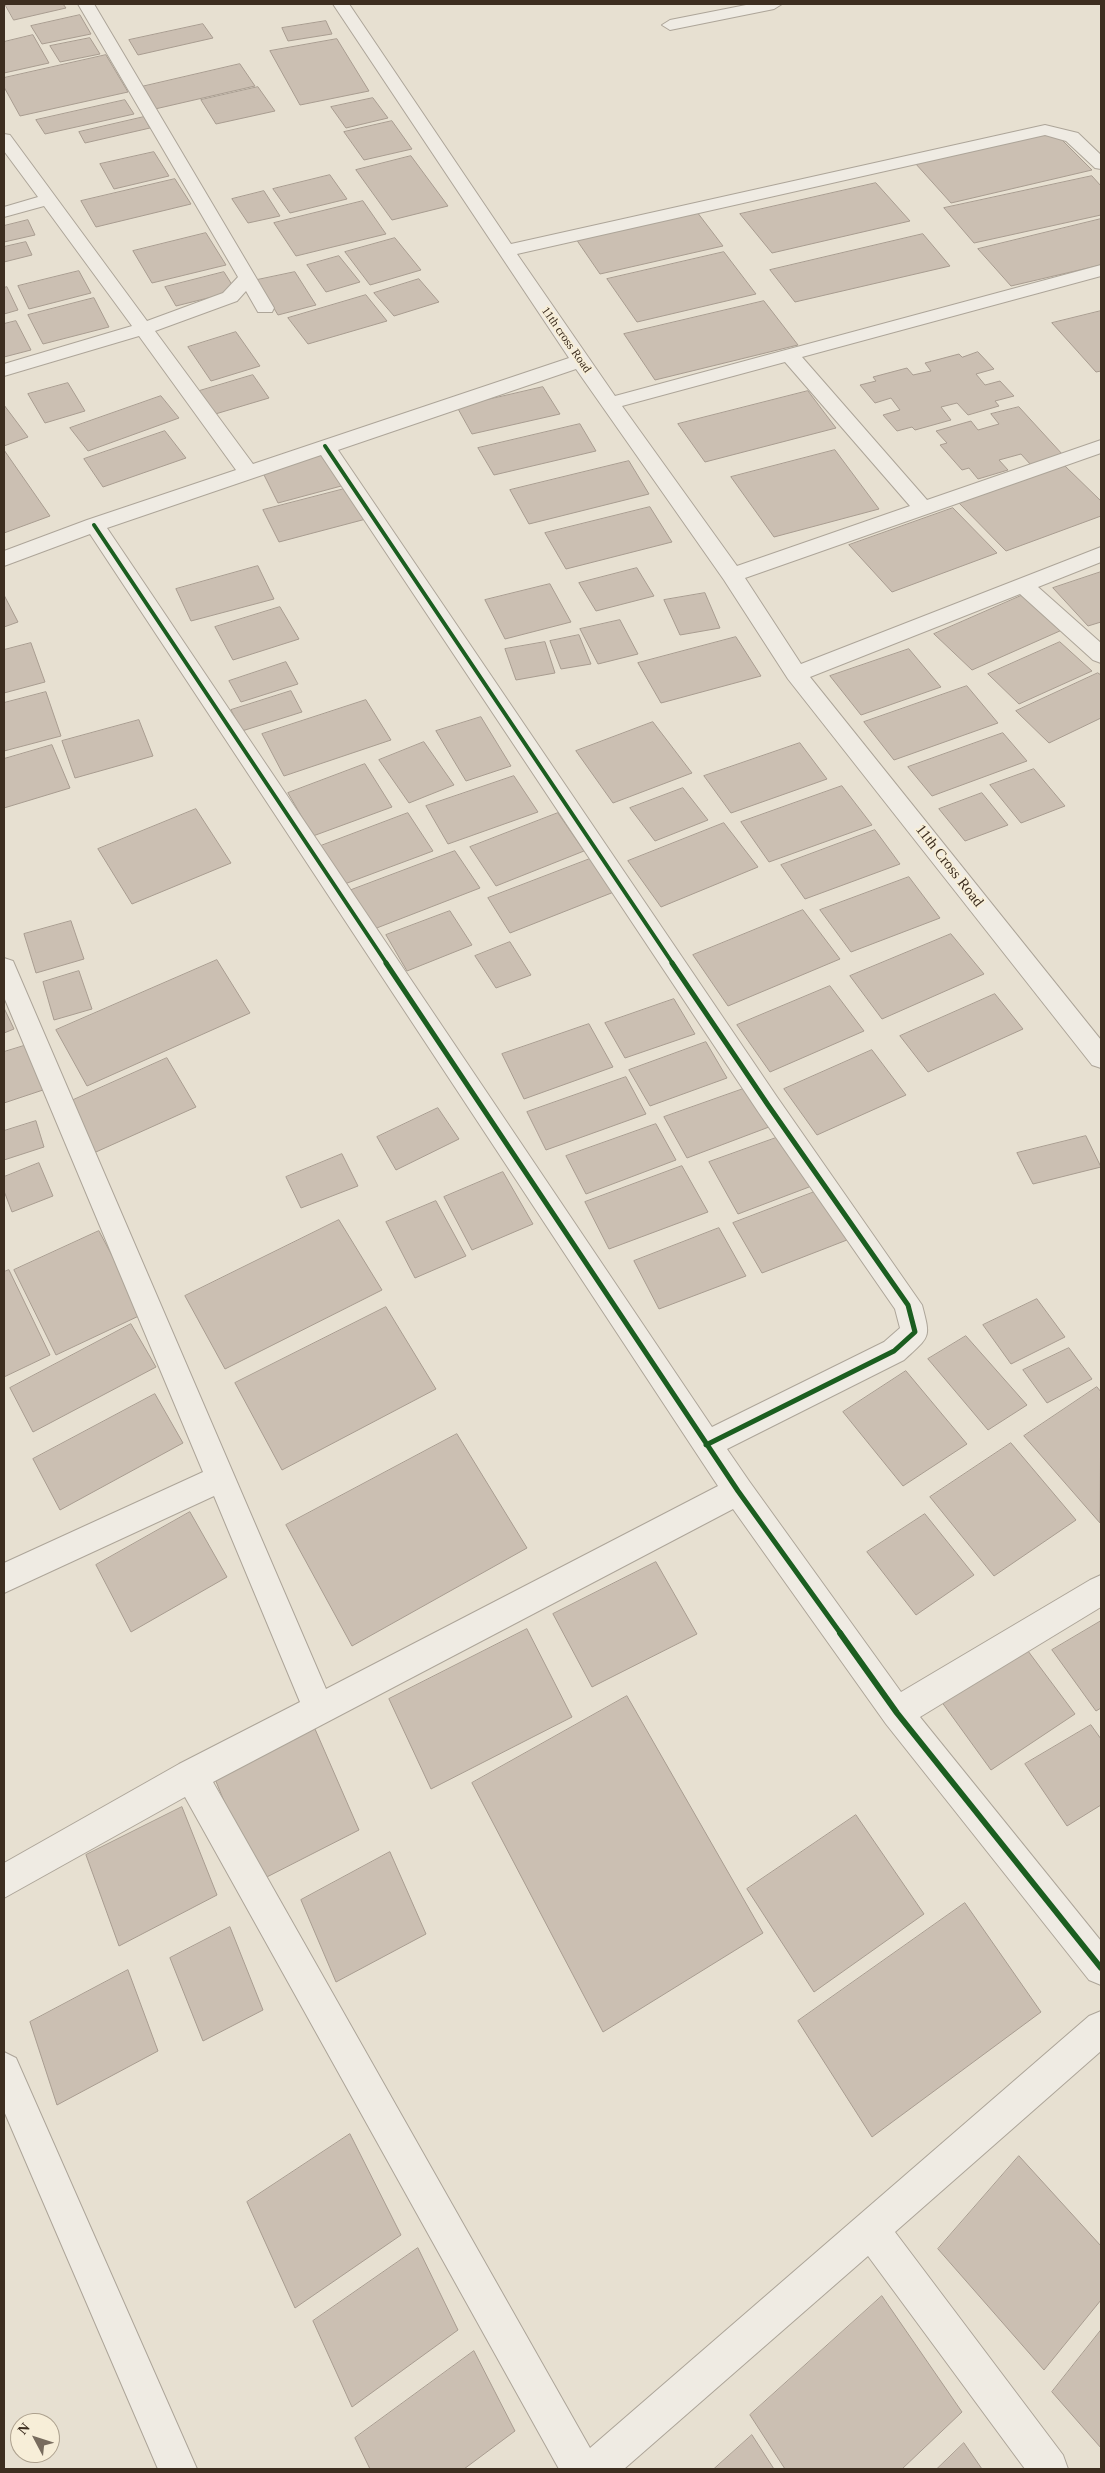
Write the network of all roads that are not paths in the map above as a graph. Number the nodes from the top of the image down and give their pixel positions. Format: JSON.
{"nodes":[{"id":1,"x":86,"y":4,"type":"edge"},
{"id":2,"x":341,"y":4,"type":"edge"},
{"id":3,"x":774,"y":4,"type":"edge"},
{"id":4,"x":670,"y":26,"type":"dead end"},
{"id":5,"x":4,"y":139,"type":"edge"},
{"id":6,"x":1101,"y":164,"type":"edge"},
{"id":7,"x":48,"y":200,"type":"junction"},
{"id":8,"x":4,"y":212,"type":"edge"},
{"id":9,"x":505,"y":251,"type":"junction"},
{"id":10,"x":1101,"y":270,"type":"edge"},
{"id":11,"x":247,"y":278,"type":"junction"},
{"id":12,"x":265,"y":308,"type":"dead end"},
{"id":13,"x":143,"y":329,"type":"junction"},
{"id":14,"x":789,"y":354,"type":"junction"},
{"id":15,"x":580,"y":361,"type":"junction"},
{"id":16,"x":4,"y":370,"type":"edge"},
{"id":17,"x":610,"y":403,"type":"junction"},
{"id":18,"x":325,"y":446,"type":"junction"},
{"id":19,"x":1101,"y":446,"type":"edge"},
{"id":20,"x":248,"y":472,"type":"junction"},
{"id":21,"x":923,"y":508,"type":"junction"},
{"id":22,"x":94,"y":524,"type":"junction"},
{"id":23,"x":1101,"y":554,"type":"edge"},
{"id":24,"x":4,"y":559,"type":"edge"},
{"id":25,"x":732,"y":575,"type":"junction"},
{"id":26,"x":1023,"y":585,"type":"junction"},
{"id":27,"x":1101,"y":655,"type":"edge"},
{"id":28,"x":796,"y":674,"type":"junction"},
{"id":29,"x":4,"y":968,"type":"edge"},
{"id":30,"x":1101,"y":1058,"type":"edge"},
{"id":31,"x":706,"y":1445,"type":"junction"},
{"id":32,"x":221,"y":1478,"type":"junction"},
{"id":33,"x":738,"y":1491,"type":"junction"},
{"id":34,"x":4,"y":1578,"type":"edge"},
{"id":35,"x":1101,"y":1590,"type":"edge"},
{"id":36,"x":319,"y":1709,"type":"junction"},
{"id":37,"x":897,"y":1713,"type":"junction"},
{"id":38,"x":191,"y":1776,"type":"junction"},
{"id":39,"x":4,"y":1881,"type":"edge"},
{"id":40,"x":1101,"y":1968,"type":"edge"},
{"id":41,"x":1101,"y":2028,"type":"edge"},
{"id":42,"x":4,"y":2070,"type":"edge"},
{"id":43,"x":870,"y":2228,"type":"junction"},
{"id":44,"x":178,"y":2469,"type":"edge"},
{"id":45,"x":580,"y":2469,"type":"edge"},
{"id":46,"x":595,"y":2469,"type":"edge"},
{"id":47,"x":1049,"y":2469,"type":"edge"}],
"edges":[{"from":1,"to":11,"type":"street"},
{"from":2,"to":9,"type":"street","name":"11th cross Road"},
{"from":3,"to":4,"type":"street"},
{"from":5,"to":7,"type":"street"},
{"from":6,"to":9,"type":"street"},
{"from":7,"to":8,"type":"street"},
{"from":7,"to":13,"type":"street"},
{"from":9,"to":15,"type":"street","name":"11th cross Road"},
{"from":10,"to":14,"type":"street"},
{"from":11,"to":12,"type":"street"},
{"from":11,"to":13,"type":"street"},
{"from":13,"to":16,"type":"street"},
{"from":13,"to":20,"type":"street"},
{"from":14,"to":17,"type":"street"},
{"from":14,"to":21,"type":"street"},
{"from":15,"to":17,"type":"street","name":"11th cross Road"},
{"from":15,"to":18,"type":"street"},
{"from":17,"to":25,"type":"street","name":"11th cross Road"},
{"from":18,"to":20,"type":"street"},
{"from":18,"to":31,"type":"street"},
{"from":19,"to":21,"type":"street"},
{"from":20,"to":22,"type":"street"},
{"from":21,"to":25,"type":"street"},
{"from":22,"to":24,"type":"street"},
{"from":22,"to":31,"type":"street"},
{"from":23,"to":26,"type":"street"},
{"from":25,"to":28,"type":"street","name":"11th cross Road"},
{"from":26,"to":27,"type":"street"},
{"from":26,"to":28,"type":"street"},
{"from":28,"to":30,"type":"street","name":"11th Cross Road"},
{"from":29,"to":32,"type":"street"},
{"from":31,"to":33,"type":"street"},
{"from":32,"to":34,"type":"street"},
{"from":32,"to":36,"type":"street"},
{"from":33,"to":36,"type":"street"},
{"from":33,"to":37,"type":"street"},
{"from":35,"to":37,"type":"street"},
{"from":36,"to":38,"type":"street"},
{"from":37,"to":40,"type":"street"},
{"from":38,"to":39,"type":"street"},
{"from":38,"to":45,"type":"street"},
{"from":41,"to":43,"type":"street"},
{"from":42,"to":44,"type":"street"},
{"from":43,"to":46,"type":"street"},
{"from":43,"to":47,"type":"street"}]}
